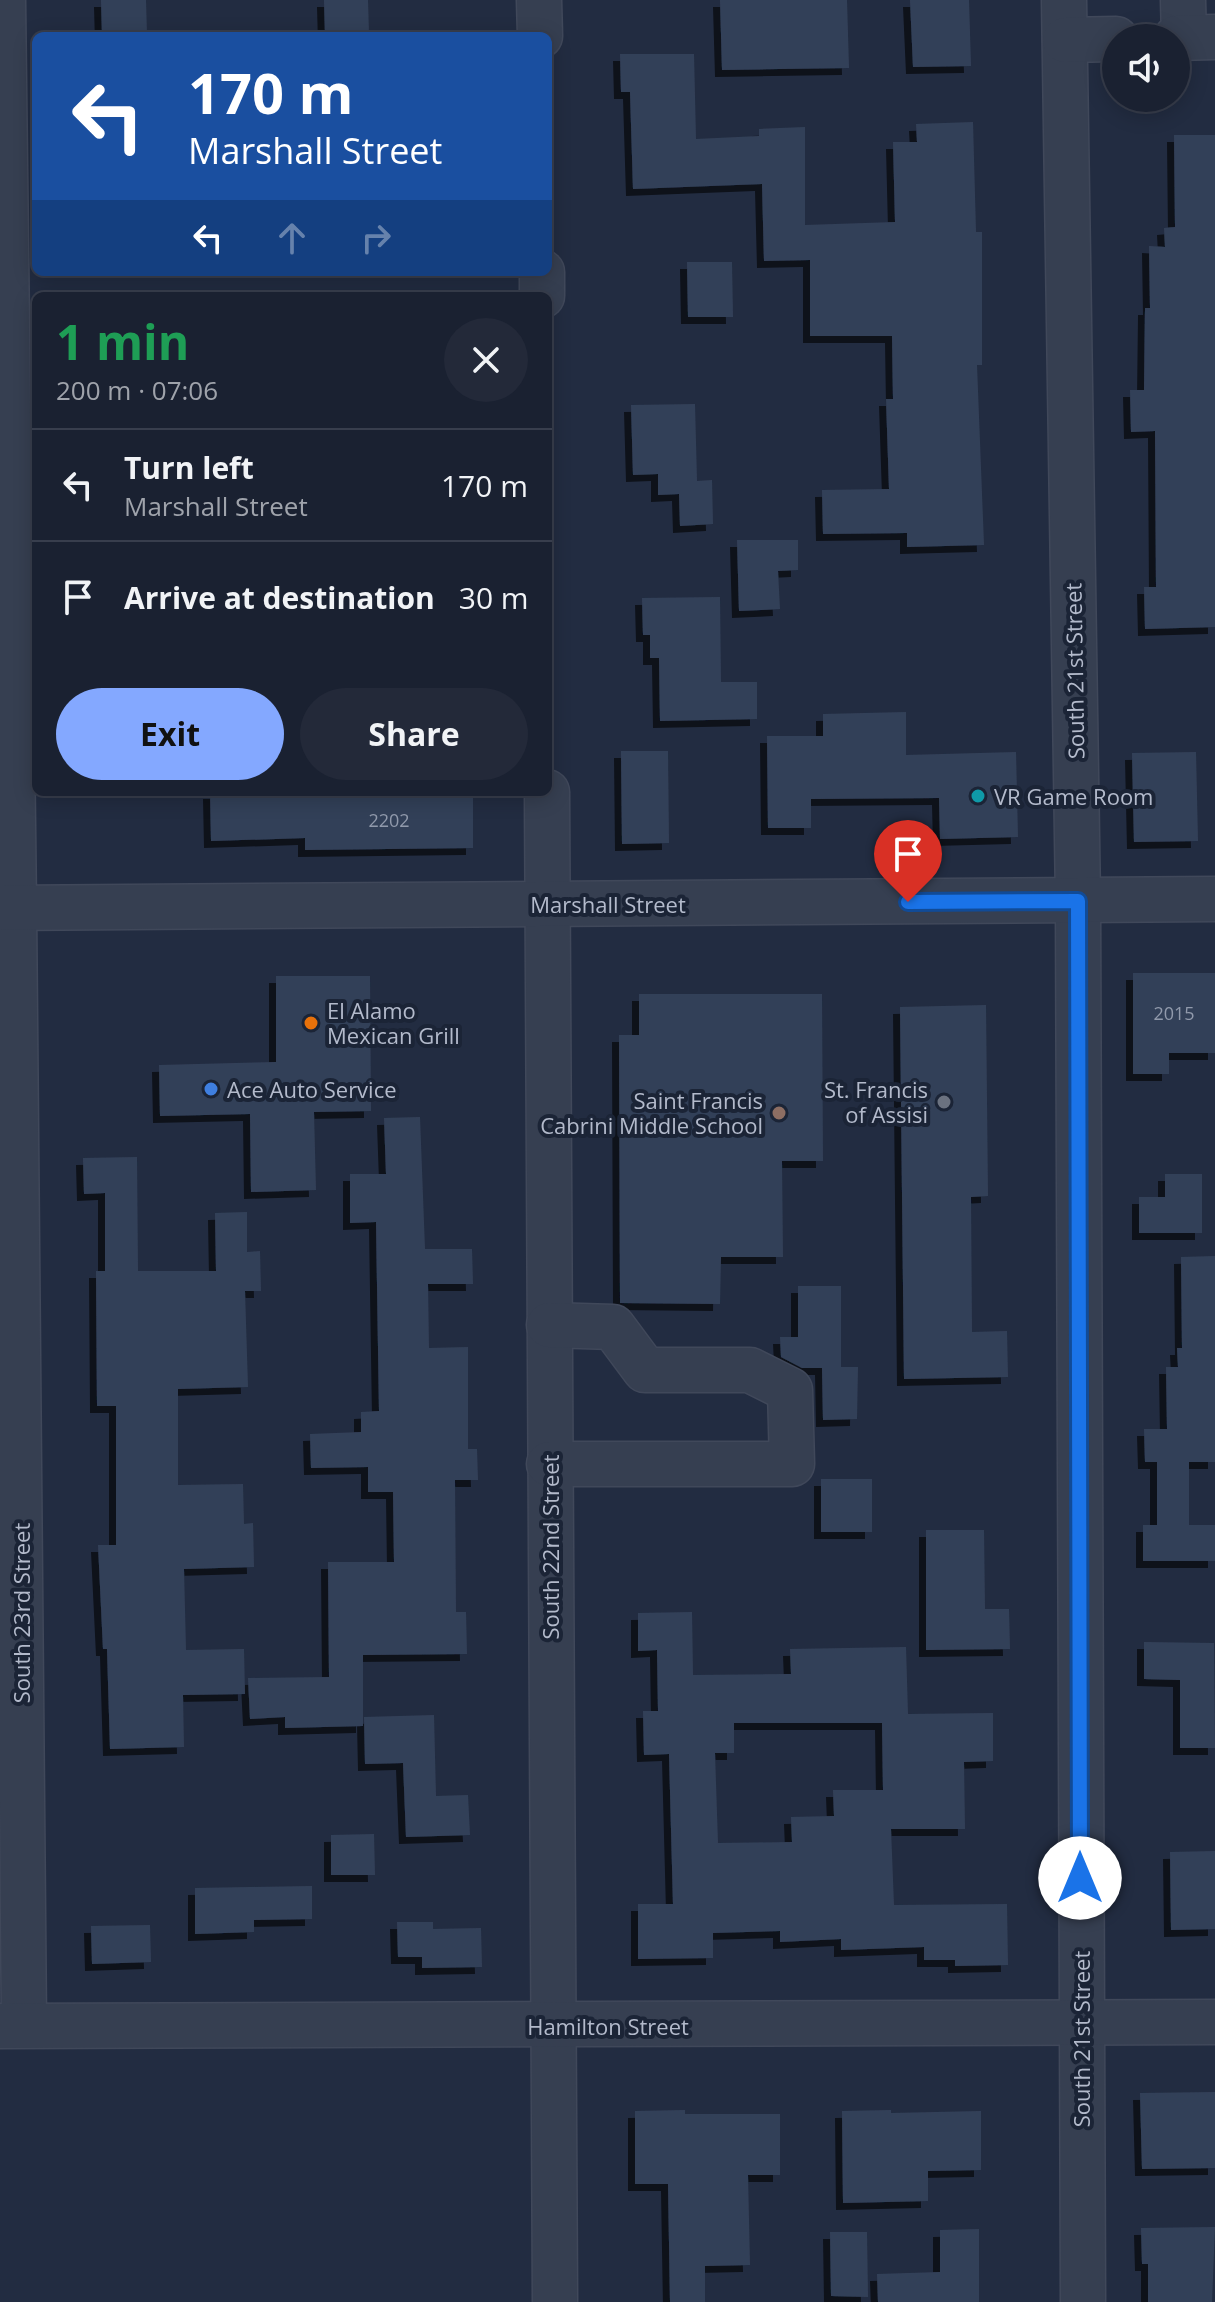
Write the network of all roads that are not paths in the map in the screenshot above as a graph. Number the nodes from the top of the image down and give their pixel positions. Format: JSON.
{"nodes":[{"id":1,"x":3,"y":0,"type":"edge"},
{"id":2,"x":539,"y":0,"type":"edge"},
{"id":3,"x":1064,"y":20,"type":"edge"},
{"id":4,"x":540,"y":32,"type":"edge"},
{"id":5,"x":1102,"y":34,"type":"edge"},
{"id":6,"x":547,"y":796,"type":"edge"},
{"id":7,"x":1215,"y":899,"type":"edge"},
{"id":8,"x":1078,"y":901,"type":"junction"},
{"id":9,"x":548,"y":905,"type":"junction"},
{"id":10,"x":7,"y":908,"type":"edge"},
{"id":11,"x":549,"y":1325,"type":"junction"},
{"id":12,"x":549,"y":1464,"type":"junction"},
{"id":13,"x":1215,"y":2022,"type":"edge"},
{"id":14,"x":1081,"y":2023,"type":"junction"},
{"id":15,"x":12,"y":2026,"type":"edge"},
{"id":16,"x":552,"y":2026,"type":"junction"},
{"id":17,"x":555,"y":2302,"type":"edge"},
{"id":18,"x":1083,"y":2302,"type":"edge"}],
"edges":[{"from":1,"to":10,"type":"street","name":"South 23rd Street"},
{"from":2,"to":4,"type":"street"},
{"from":3,"to":5,"type":"street"},
{"from":3,"to":8,"type":"street","name":"South 21st Street"},
{"from":6,"to":9,"type":"street","name":"South 22nd Street"},
{"from":7,"to":8,"type":"street","name":"Marshall Street"},
{"from":8,"to":9,"type":"street","name":"Marshall Street"},
{"from":8,"to":14,"type":"street","name":"South 21st Street"},
{"from":9,"to":10,"type":"street","name":"Marshall Street"},
{"from":9,"to":11,"type":"street","name":"South 22nd Street"},
{"from":10,"to":15,"type":"street","name":"South 23rd Street"},
{"from":11,"to":12,"type":"street","name":"South 22nd Street"},
{"from":11,"to":12,"type":"street"},
{"from":12,"to":16,"type":"street","name":"South 22nd Street"},
{"from":13,"to":14,"type":"street","name":"Hamilton Street"},
{"from":14,"to":16,"type":"street","name":"Hamilton Street"},
{"from":14,"to":18,"type":"street","name":"South 21st Street"},
{"from":15,"to":16,"type":"street","name":"Hamilton Street"},
{"from":16,"to":17,"type":"street","name":"South 22nd Street"}]}
